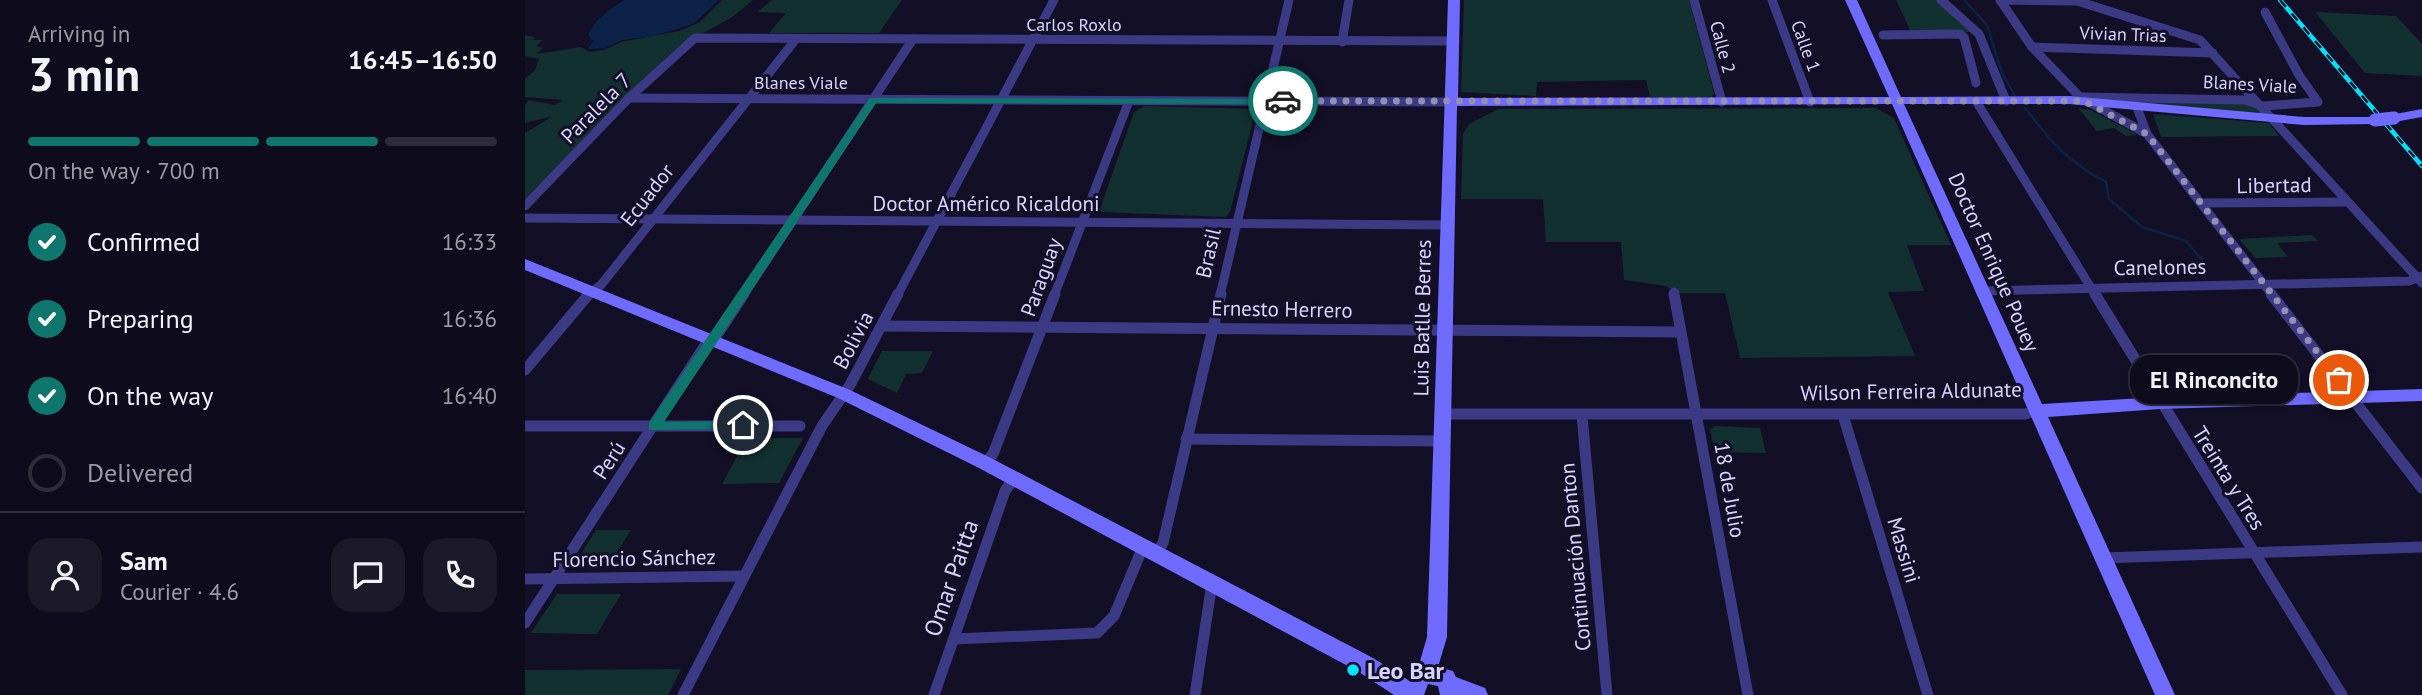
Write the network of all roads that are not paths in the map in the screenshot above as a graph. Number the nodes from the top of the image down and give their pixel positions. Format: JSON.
{"nodes":[{"id":1,"x":1054,"y":0,"type":"edge"},
{"id":2,"x":1289,"y":0,"type":"edge"},
{"id":3,"x":1349,"y":0,"type":"edge"},
{"id":4,"x":1454,"y":0,"type":"edge"},
{"id":5,"x":1694,"y":0,"type":"edge"},
{"id":6,"x":1772,"y":0,"type":"edge"},
{"id":7,"x":1851,"y":0,"type":"edge"},
{"id":8,"x":1941,"y":0,"type":"edge"},
{"id":9,"x":2000,"y":0,"type":"edge"},
{"id":10,"x":2101,"y":0,"type":"edge"},
{"id":11,"x":2076,"y":1,"type":"edge"},
{"id":12,"x":2108,"y":11,"type":"junction"},
{"id":13,"x":2265,"y":12,"type":"dead end"},
{"id":14,"x":1883,"y":35,"type":"dead end"},
{"id":15,"x":695,"y":38,"type":"joint"},
{"id":16,"x":796,"y":39,"type":"junction"},
{"id":17,"x":913,"y":39,"type":"junction"},
{"id":18,"x":1032,"y":40,"type":"junction"},
{"id":19,"x":1280,"y":41,"type":"junction"},
{"id":20,"x":1342,"y":41,"type":"junction"},
{"id":21,"x":1453,"y":41,"type":"junction"},
{"id":22,"x":2032,"y":47,"type":"junction"},
{"id":23,"x":2213,"y":53,"type":"junction"},
{"id":24,"x":1976,"y":83,"type":"dead end"},
{"id":25,"x":629,"y":98,"type":"junction"},
{"id":26,"x":749,"y":99,"type":"junction"},
{"id":27,"x":2004,"y":99,"type":"junction"},
{"id":28,"x":2082,"y":99,"type":"junction"},
{"id":29,"x":874,"y":100,"type":"junction"},
{"id":30,"x":1001,"y":100,"type":"junction"},
{"id":31,"x":1266,"y":101,"type":"junction"},
{"id":32,"x":1499,"y":101,"type":"junction"},
{"id":33,"x":1129,"y":102,"type":"junction"},
{"id":34,"x":1452,"y":102,"type":"junction"},
{"id":35,"x":1722,"y":102,"type":"junction"},
{"id":36,"x":1810,"y":102,"type":"junction"},
{"id":37,"x":1976,"y":102,"type":"junction"},
{"id":38,"x":1898,"y":103,"type":"junction"},
{"id":39,"x":2136,"y":106,"type":"junction"},
{"id":40,"x":2263,"y":106,"type":"junction"},
{"id":41,"x":2422,"y":113,"type":"edge"},
{"id":42,"x":2271,"y":118,"type":"junction"},
{"id":43,"x":1453,"y":126,"type":"junction"},
{"id":44,"x":2147,"y":134,"type":"junction"},
{"id":45,"x":2346,"y":202,"type":"junction"},
{"id":46,"x":2202,"y":203,"type":"junction"},
{"id":47,"x":525,"y":206,"type":"edge"},
{"id":48,"x":525,"y":218,"type":"edge"},
{"id":49,"x":653,"y":218,"type":"junction"},
{"id":50,"x":793,"y":218,"type":"junction"},
{"id":51,"x":938,"y":220,"type":"junction"},
{"id":52,"x":1083,"y":220,"type":"junction"},
{"id":53,"x":1236,"y":223,"type":"junction"},
{"id":54,"x":1448,"y":225,"type":"junction"},
{"id":55,"x":525,"y":264,"type":"edge"},
{"id":56,"x":2420,"y":279,"type":"edge"},
{"id":57,"x":2265,"y":284,"type":"junction"},
{"id":58,"x":2091,"y":288,"type":"junction"},
{"id":59,"x":592,"y":291,"type":"junction"},
{"id":60,"x":1982,"y":291,"type":"junction"},
{"id":61,"x":1674,"y":292,"type":"dead end"},
{"id":62,"x":883,"y":326,"type":"junction"},
{"id":63,"x":1043,"y":327,"type":"junction"},
{"id":64,"x":1213,"y":327,"type":"junction"},
{"id":65,"x":1445,"y":330,"type":"junction"},
{"id":66,"x":1680,"y":332,"type":"junction"},
{"id":67,"x":711,"y":340,"type":"junction"},
{"id":68,"x":525,"y":370,"type":"edge"},
{"id":69,"x":844,"y":394,"type":"junction"},
{"id":70,"x":2422,"y":395,"type":"edge"},
{"id":71,"x":2353,"y":399,"type":"junction"},
{"id":72,"x":2160,"y":403,"type":"junction"},
{"id":73,"x":2036,"y":411,"type":"junction"},
{"id":74,"x":1443,"y":414,"type":"junction"},
{"id":75,"x":1582,"y":415,"type":"junction"},
{"id":76,"x":1697,"y":415,"type":"junction"},
{"id":77,"x":1843,"y":415,"type":"junction"},
{"id":78,"x":800,"y":425,"type":"dead end"},
{"id":79,"x":525,"y":426,"type":"edge"},
{"id":80,"x":654,"y":427,"type":"junction"},
{"id":81,"x":1186,"y":439,"type":"junction"},
{"id":82,"x":1442,"y":441,"type":"junction"},
{"id":83,"x":985,"y":463,"type":"junction"},
{"id":84,"x":1014,"y":478,"type":"junction"},
{"id":85,"x":2422,"y":488,"type":"edge"},
{"id":86,"x":2422,"y":547,"type":"edge"},
{"id":87,"x":1150,"y":550,"type":"junction"},
{"id":88,"x":2252,"y":553,"type":"junction"},
{"id":89,"x":2103,"y":558,"type":"junction"},
{"id":90,"x":744,"y":576,"type":"junction"},
{"id":91,"x":525,"y":579,"type":"edge"},
{"id":92,"x":554,"y":579,"type":"junction"},
{"id":93,"x":1212,"y":583,"type":"junction"},
{"id":94,"x":525,"y":623,"type":"edge"},
{"id":95,"x":954,"y":639,"type":"junction"},
{"id":96,"x":1431,"y":686,"type":"edge"},
{"id":97,"x":683,"y":695,"type":"edge"},
{"id":98,"x":934,"y":695,"type":"edge"},
{"id":99,"x":1195,"y":695,"type":"edge"},
{"id":100,"x":1478,"y":695,"type":"edge"},
{"id":101,"x":1607,"y":695,"type":"edge"},
{"id":102,"x":1748,"y":695,"type":"edge"},
{"id":103,"x":1928,"y":695,"type":"edge"},
{"id":104,"x":2165,"y":695,"type":"edge"},
{"id":105,"x":2342,"y":695,"type":"edge"}],
"edges":[{"from":1,"to":18,"type":"street","name":"Bolivia"},
{"from":2,"to":19,"type":"street","name":"Brasil"},
{"from":3,"to":20,"type":"street"},
{"from":4,"to":21,"type":"street","name":"Luis Batlle Berres"},
{"from":5,"to":35,"type":"street","name":"Calle 2"},
{"from":6,"to":36,"type":"street","name":"Calle 1"},
{"from":7,"to":38,"type":"street","name":"Doctor Enrique Pouey"},
{"from":8,"to":27,"type":"street"},
{"from":9,"to":11,"type":"street"},
{"from":9,"to":22,"type":"street"},
{"from":10,"to":12,"type":"street"},
{"from":11,"to":12,"type":"street"},
{"from":12,"to":23,"type":"street"},
{"from":13,"to":40,"type":"street","name":"Blanes Viale"},
{"from":14,"to":24,"type":"street"},
{"from":15,"to":16,"type":"street","name":"Carlos Roxlo"},
{"from":15,"to":25,"type":"street","name":"Paralela 7"},
{"from":16,"to":17,"type":"street","name":"Carlos Roxlo"},
{"from":16,"to":26,"type":"street","name":"Ecuador"},
{"from":17,"to":18,"type":"street","name":"Carlos Roxlo"},
{"from":17,"to":29,"type":"street","name":"Perú"},
{"from":18,"to":19,"type":"street","name":"Carlos Roxlo"},
{"from":18,"to":30,"type":"street","name":"Bolivia"},
{"from":19,"to":20,"type":"street","name":"Carlos Roxlo"},
{"from":19,"to":31,"type":"street","name":"Brasil"},
{"from":20,"to":21,"type":"street","name":"Carlos Roxlo"},
{"from":21,"to":34,"type":"street","name":"Luis Batlle Berres"},
{"from":22,"to":23,"type":"street","name":"Vivian Trias"},
{"from":22,"to":28,"type":"street"},
{"from":23,"to":40,"type":"street"},
{"from":25,"to":26,"type":"street","name":"Blanes Viale"},
{"from":25,"to":47,"type":"street","name":"Paralela 7"},
{"from":26,"to":29,"type":"street","name":"Blanes Viale"},
{"from":26,"to":49,"type":"street","name":"Ecuador"},
{"from":27,"to":28,"type":"street","name":"Blanes Viale"},
{"from":27,"to":37,"type":"street","name":"Blanes Viale"},
{"from":28,"to":39,"type":"street","name":"Blanes Viale"},
{"from":28,"to":40,"type":"street","name":"Blanes Viale"},
{"from":28,"to":44,"type":"street"},
{"from":29,"to":30,"type":"street","name":"Blanes Viale"},
{"from":29,"to":50,"type":"street","name":"Perú"},
{"from":30,"to":33,"type":"street","name":"Blanes Viale"},
{"from":30,"to":51,"type":"street","name":"Bolivia"},
{"from":31,"to":33,"type":"street","name":"Blanes Viale"},
{"from":31,"to":34,"type":"street","name":"Blanes Viale"},
{"from":31,"to":53,"type":"street","name":"Brasil"},
{"from":32,"to":34,"type":"street","name":"Blanes Viale"},
{"from":32,"to":35,"type":"street","name":"Blanes Viale"},
{"from":32,"to":43,"type":"street"},
{"from":33,"to":52,"type":"street","name":"Paraguay"},
{"from":34,"to":43,"type":"street","name":"Luis Batlle Berres"},
{"from":35,"to":36,"type":"street","name":"Blanes Viale"},
{"from":36,"to":38,"type":"street","name":"Blanes Viale"},
{"from":37,"to":38,"type":"street","name":"Blanes Viale"},
{"from":37,"to":58,"type":"street","name":"Treinta y Tres"},
{"from":38,"to":60,"type":"street","name":"Doctor Enrique Pouey"},
{"from":39,"to":42,"type":"street","name":"Blanes Viale"},
{"from":39,"to":44,"type":"street"},
{"from":40,"to":42,"type":"street"},
{"from":41,"to":42,"type":"street","name":"Blanes Viale","bridge":true},
{"from":42,"to":45,"type":"street"},
{"from":43,"to":54,"type":"street","name":"Luis Batlle Berres"},
{"from":44,"to":46,"type":"street"},
{"from":45,"to":46,"type":"street","name":"Libertad"},
{"from":45,"to":56,"type":"street"},
{"from":46,"to":57,"type":"street"},
{"from":48,"to":49,"type":"street","name":"Doctor Américo Ricaldoni"},
{"from":49,"to":50,"type":"street","name":"Doctor Américo Ricaldoni"},
{"from":49,"to":59,"type":"street","name":"Ecuador"},
{"from":50,"to":51,"type":"street","name":"Doctor Américo Ricaldoni"},
{"from":50,"to":67,"type":"street","name":"Perú"},
{"from":51,"to":52,"type":"street","name":"Doctor Américo Ricaldoni"},
{"from":51,"to":62,"type":"street","name":"Bolivia"},
{"from":52,"to":53,"type":"street","name":"Doctor Américo Ricaldoni"},
{"from":52,"to":63,"type":"street","name":"Paraguay"},
{"from":53,"to":54,"type":"street","name":"Doctor Américo Ricaldoni"},
{"from":53,"to":64,"type":"street","name":"Brasil"},
{"from":54,"to":65,"type":"street","name":"Luis Batlle Berres"},
{"from":55,"to":59,"type":"street"},
{"from":56,"to":57,"type":"street","name":"Canelones"},
{"from":57,"to":58,"type":"street","name":"Canelones"},
{"from":57,"to":71,"type":"street"},
{"from":58,"to":60,"type":"street","name":"Canelones"},
{"from":58,"to":72,"type":"street","name":"Treinta y Tres"},
{"from":59,"to":67,"type":"street"},
{"from":59,"to":68,"type":"street","name":"Ecuador"},
{"from":60,"to":73,"type":"street","name":"Doctor Enrique Pouey"},
{"from":61,"to":66,"type":"street","name":"18 de Julio"},
{"from":62,"to":63,"type":"street","name":"Ernesto Herrero"},
{"from":62,"to":69,"type":"street","name":"Bolivia"},
{"from":63,"to":64,"type":"street","name":"Ernesto Herrero"},
{"from":63,"to":83,"type":"street","name":"Paraguay"},
{"from":64,"to":65,"type":"street","name":"Ernesto Herrero"},
{"from":64,"to":81,"type":"street","name":"Brasil"},
{"from":65,"to":66,"type":"street","name":"Ernesto Herrero"},
{"from":65,"to":74,"type":"street","name":"Luis Batlle Berres"},
{"from":66,"to":76,"type":"street","name":"18 de Julio"},
{"from":67,"to":69,"type":"street"},
{"from":67,"to":80,"type":"street","name":"Perú"},
{"from":69,"to":83,"type":"street"},
{"from":69,"to":90,"type":"street","name":"Bolivia"},
{"from":70,"to":71,"type":"street","name":"Wilson Ferreira Aldunate"},
{"from":71,"to":72,"type":"street","name":"Wilson Ferreira Aldunate"},
{"from":71,"to":85,"type":"street"},
{"from":72,"to":73,"type":"street","name":"Wilson Ferreira Aldunate"},
{"from":72,"to":88,"type":"street","name":"Treinta y Tres"},
{"from":73,"to":77,"type":"street","name":"Wilson Ferreira Aldunate"},
{"from":73,"to":89,"type":"street","name":"Doctor Enrique Pouey"},
{"from":74,"to":75,"type":"street","name":"Wilson Ferreira Aldunate"},
{"from":74,"to":82,"type":"street","name":"Luis Batlle Berres"},
{"from":75,"to":76,"type":"street","name":"Wilson Ferreira Aldunate"},
{"from":75,"to":101,"type":"street","name":"Continuación Danton"},
{"from":76,"to":77,"type":"street","name":"Wilson Ferreira Aldunate"},
{"from":76,"to":102,"type":"street","name":"18 de Julio"},
{"from":77,"to":103,"type":"street","name":"Massini"},
{"from":78,"to":80,"type":"street"},
{"from":79,"to":80,"type":"street"},
{"from":80,"to":92,"type":"street","name":"Perú"},
{"from":81,"to":82,"type":"street"},
{"from":81,"to":87,"type":"street","name":"Brasil"},
{"from":82,"to":96,"type":"street","name":"Luis Batlle Berres"},
{"from":83,"to":84,"type":"street"},
{"from":84,"to":87,"type":"street"},
{"from":84,"to":95,"type":"street","name":"Omar Paitta"},
{"from":86,"to":88,"type":"street"},
{"from":87,"to":93,"type":"street"},
{"from":87,"to":95,"type":"street"},
{"from":88,"to":89,"type":"street"},
{"from":88,"to":105,"type":"street","name":"Treinta y Tres"},
{"from":89,"to":104,"type":"street","name":"Doctor Enrique Pouey"},
{"from":90,"to":92,"type":"street","name":"Florencio Sánchez"},
{"from":90,"to":97,"type":"street","name":"Bolivia"},
{"from":91,"to":92,"type":"street","name":"Florencio Sánchez"},
{"from":92,"to":94,"type":"street","name":"Perú"},
{"from":93,"to":96,"type":"street"},
{"from":93,"to":99,"type":"street"},
{"from":95,"to":98,"type":"street","name":"Omar Paitta"},
{"from":96,"to":100,"type":"street"}]}
